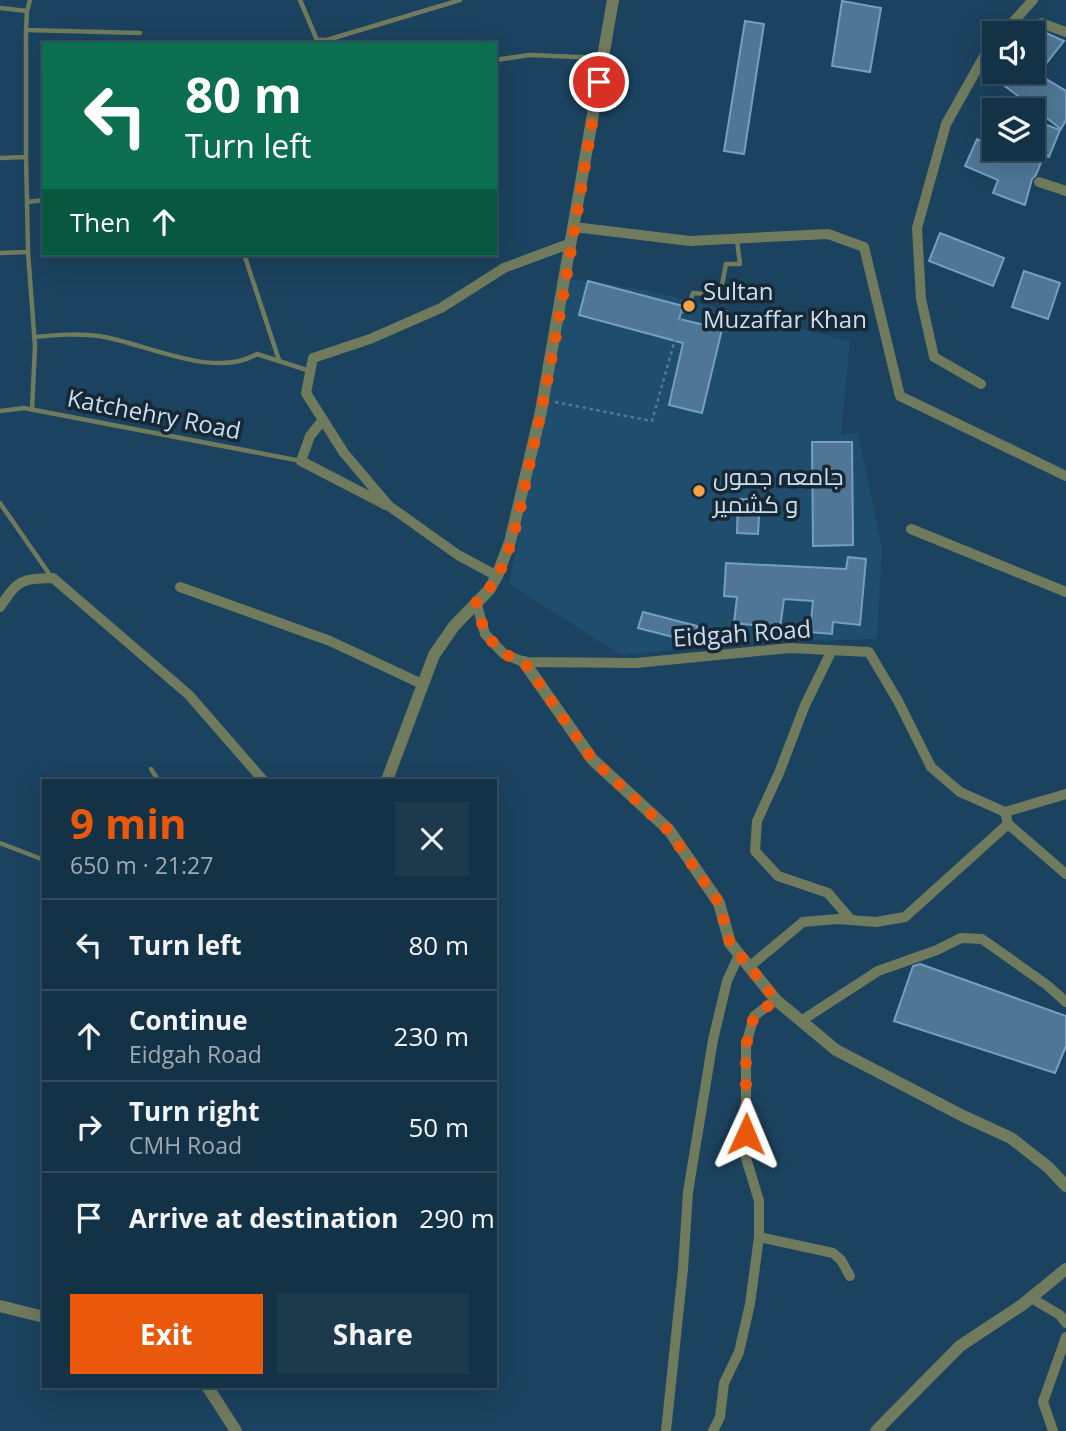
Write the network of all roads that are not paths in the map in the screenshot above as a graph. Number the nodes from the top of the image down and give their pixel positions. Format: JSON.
{"nodes":[{"id":1,"x":30,"y":0,"type":"edge"},
{"id":2,"x":300,"y":0,"type":"edge"},
{"id":3,"x":460,"y":0,"type":"edge"},
{"id":4,"x":613,"y":0,"type":"edge"},
{"id":5,"x":1033,"y":0,"type":"edge"},
{"id":6,"x":0,"y":8,"type":"edge"},
{"id":7,"x":27,"y":11,"type":"junction"},
{"id":8,"x":1014,"y":21,"type":"edge"},
{"id":9,"x":1045,"y":24,"type":"edge"},
{"id":10,"x":26,"y":30,"type":"junction"},
{"id":11,"x":1066,"y":32,"type":"edge"},
{"id":12,"x":139,"y":33,"type":"dead end"},
{"id":13,"x":328,"y":42,"type":"edge"},
{"id":14,"x":603,"y":58,"type":"junction"},
{"id":15,"x":497,"y":60,"type":"edge"},
{"id":16,"x":982,"y":63,"type":"edge"},
{"id":17,"x":26,"y":157,"type":"junction"},
{"id":18,"x":0,"y":158,"type":"edge"},
{"id":19,"x":1040,"y":182,"type":"dead end"},
{"id":20,"x":1066,"y":191,"type":"edge"},
{"id":21,"x":42,"y":200,"type":"edge"},
{"id":22,"x":27,"y":202,"type":"junction"},
{"id":23,"x":574,"y":227,"type":"junction"},
{"id":24,"x":737,"y":239,"type":"junction"},
{"id":25,"x":571,"y":243,"type":"junction"},
{"id":26,"x":28,"y":252,"type":"junction"},
{"id":27,"x":0,"y":253,"type":"edge"},
{"id":28,"x":245,"y":256,"type":"edge"},
{"id":29,"x":690,"y":305,"type":"road end"},
{"id":30,"x":34,"y":337,"type":"junction"},
{"id":31,"x":280,"y":361,"type":"junction"},
{"id":32,"x":310,"y":372,"type":"junction"},
{"id":33,"x":981,"y":384,"type":"dead end"},
{"id":34,"x":32,"y":410,"type":"junction"},
{"id":35,"x":0,"y":411,"type":"edge"},
{"id":36,"x":323,"y":420,"type":"junction"},
{"id":37,"x":301,"y":461,"type":"junction"},
{"id":38,"x":1066,"y":476,"type":"edge"},
{"id":39,"x":0,"y":503,"type":"edge"},
{"id":40,"x":389,"y":506,"type":"junction"},
{"id":41,"x":911,"y":529,"type":"dead end"},
{"id":42,"x":497,"y":576,"type":"junction"},
{"id":43,"x":53,"y":579,"type":"junction"},
{"id":44,"x":180,"y":587,"type":"dead end"},
{"id":45,"x":1066,"y":592,"type":"edge"},
{"id":46,"x":476,"y":601,"type":"junction"},
{"id":47,"x":0,"y":607,"type":"edge"},
{"id":48,"x":832,"y":650,"type":"junction"},
{"id":49,"x":524,"y":662,"type":"junction"},
{"id":50,"x":422,"y":684,"type":"junction"},
{"id":51,"x":151,"y":769,"type":"dead end"},
{"id":52,"x":157,"y":779,"type":"edge"},
{"id":53,"x":262,"y":779,"type":"edge"},
{"id":54,"x":387,"y":779,"type":"edge"},
{"id":55,"x":1066,"y":794,"type":"edge"},
{"id":56,"x":1004,"y":812,"type":"junction"},
{"id":57,"x":1008,"y":824,"type":"junction"},
{"id":58,"x":0,"y":843,"type":"edge"},
{"id":59,"x":42,"y":859,"type":"edge"},
{"id":60,"x":1066,"y":874,"type":"edge"},
{"id":61,"x":851,"y":920,"type":"junction"},
{"id":62,"x":739,"y":955,"type":"junction"},
{"id":63,"x":749,"y":967,"type":"junction"},
{"id":64,"x":776,"y":1000,"type":"junction"},
{"id":65,"x":1066,"y":1002,"type":"edge"},
{"id":66,"x":801,"y":1021,"type":"junction"},
{"id":67,"x":1065,"y":1182,"type":"edge"},
{"id":68,"x":759,"y":1237,"type":"junction"},
{"id":69,"x":1066,"y":1269,"type":"edge"},
{"id":70,"x":850,"y":1276,"type":"dead end"},
{"id":71,"x":1031,"y":1297,"type":"junction"},
{"id":72,"x":0,"y":1306,"type":"edge"},
{"id":73,"x":42,"y":1316,"type":"edge"},
{"id":74,"x":1066,"y":1323,"type":"edge"},
{"id":75,"x":1066,"y":1337,"type":"edge"},
{"id":76,"x":208,"y":1388,"type":"edge"},
{"id":77,"x":236,"y":1431,"type":"edge"},
{"id":78,"x":666,"y":1431,"type":"edge"},
{"id":79,"x":713,"y":1431,"type":"edge"},
{"id":80,"x":876,"y":1431,"type":"edge"},
{"id":81,"x":1053,"y":1431,"type":"edge"}],
"edges":[{"from":1,"to":7,"type":"lane"},
{"from":2,"to":13,"type":"lane"},
{"from":3,"to":13,"type":"lane"},
{"from":4,"to":14,"type":"street"},
{"from":5,"to":8,"type":"street"},
{"from":6,"to":7,"type":"lane"},
{"from":7,"to":10,"type":"lane"},
{"from":9,"to":11,"type":"street"},
{"from":10,"to":12,"type":"lane"},
{"from":10,"to":17,"type":"lane"},
{"from":14,"to":15,"type":"lane"},
{"from":14,"to":23,"type":"street"},
{"from":16,"to":33,"type":"street"},
{"from":17,"to":18,"type":"lane"},
{"from":17,"to":22,"type":"lane"},
{"from":19,"to":20,"type":"street"},
{"from":21,"to":22,"type":"lane"},
{"from":22,"to":26,"type":"lane"},
{"from":23,"to":24,"type":"street"},
{"from":23,"to":25,"type":"street"},
{"from":24,"to":29,"type":"lane"},
{"from":24,"to":38,"type":"street"},
{"from":25,"to":32,"type":"street"},
{"from":25,"to":42,"type":"street"},
{"from":26,"to":27,"type":"lane"},
{"from":26,"to":30,"type":"lane"},
{"from":28,"to":31,"type":"lane"},
{"from":30,"to":31,"type":"lane"},
{"from":30,"to":34,"type":"lane"},
{"from":31,"to":32,"type":"lane"},
{"from":32,"to":36,"type":"street"},
{"from":34,"to":35,"type":"lane","name":"Katchehry Road"},
{"from":34,"to":37,"type":"lane","name":"Katchehry Road"},
{"from":36,"to":37,"type":"street"},
{"from":36,"to":40,"type":"street"},
{"from":37,"to":40,"type":"street"},
{"from":39,"to":43,"type":"lane"},
{"from":40,"to":42,"type":"street"},
{"from":41,"to":45,"type":"street"},
{"from":42,"to":46,"type":"street"},
{"from":43,"to":47,"type":"street"},
{"from":43,"to":53,"type":"street"},
{"from":44,"to":50,"type":"street"},
{"from":46,"to":49,"type":"street"},
{"from":46,"to":50,"type":"street"},
{"from":48,"to":49,"type":"street","name":"Eidgah Road"},
{"from":48,"to":56,"type":"street","name":"Eidgah Road"},
{"from":48,"to":61,"type":"street"},
{"from":49,"to":62,"type":"street"},
{"from":50,"to":54,"type":"street"},
{"from":51,"to":52,"type":"lane"},
{"from":55,"to":56,"type":"street"},
{"from":56,"to":57,"type":"street"},
{"from":57,"to":60,"type":"street"},
{"from":57,"to":61,"type":"street"},
{"from":58,"to":59,"type":"lane"},
{"from":61,"to":63,"type":"street"},
{"from":62,"to":63,"type":"street"},
{"from":62,"to":78,"type":"street"},
{"from":63,"to":64,"type":"street"},
{"from":64,"to":66,"type":"street"},
{"from":64,"to":68,"type":"street"},
{"from":65,"to":66,"type":"street"},
{"from":66,"to":67,"type":"street"},
{"from":68,"to":70,"type":"street"},
{"from":68,"to":79,"type":"street"},
{"from":69,"to":71,"type":"street"},
{"from":71,"to":74,"type":"street"},
{"from":71,"to":80,"type":"street"},
{"from":72,"to":73,"type":"street"},
{"from":75,"to":81,"type":"street"},
{"from":76,"to":77,"type":"street"}]}
